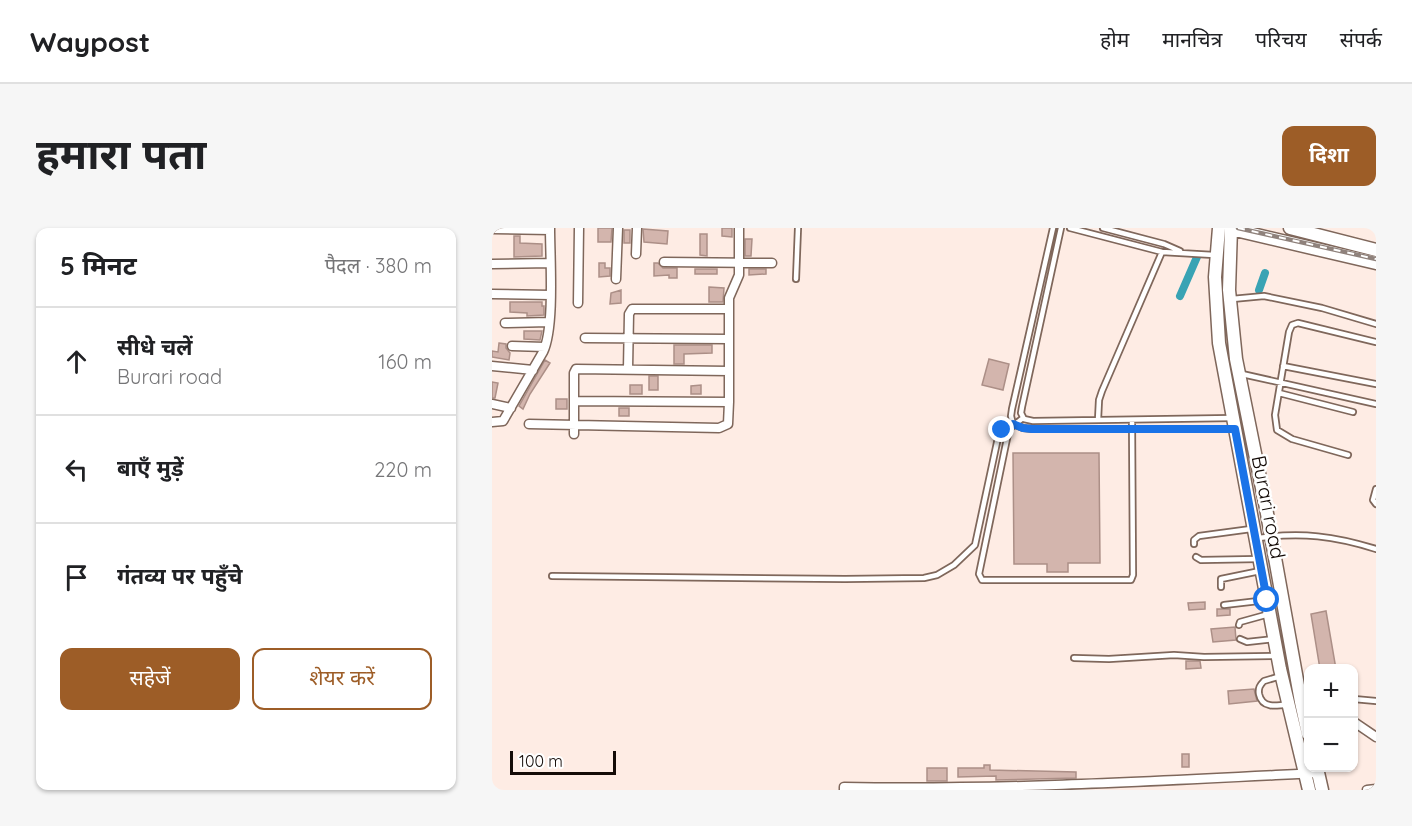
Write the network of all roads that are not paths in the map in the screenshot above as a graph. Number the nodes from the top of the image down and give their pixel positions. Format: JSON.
{"nodes":[{"id":1,"x":579,"y":228,"type":"edge"},
{"id":2,"x":618,"y":228,"type":"edge"},
{"id":3,"x":637,"y":228,"type":"edge"},
{"id":4,"x":739,"y":228,"type":"edge"},
{"id":5,"x":798,"y":228,"type":"edge"},
{"id":6,"x":1053,"y":228,"type":"edge"},
{"id":7,"x":1061,"y":228,"type":"edge"},
{"id":8,"x":1070,"y":228,"type":"edge"},
{"id":9,"x":1103,"y":228,"type":"edge"},
{"id":10,"x":1227,"y":228,"type":"edge"},
{"id":11,"x":1290,"y":228,"type":"edge"},
{"id":12,"x":493,"y":229,"type":"edge"},
{"id":13,"x":550,"y":229,"type":"edge"},
{"id":14,"x":1376,"y":250,"type":"edge"},
{"id":15,"x":1162,"y":252,"type":"junction"},
{"id":16,"x":1182,"y":252,"type":"junction"},
{"id":17,"x":636,"y":254,"type":"dead end"},
{"id":18,"x":1217,"y":255,"type":"junction"},
{"id":19,"x":664,"y":262,"type":"dead end"},
{"id":20,"x":550,"y":263,"type":"junction"},
{"id":21,"x":739,"y":263,"type":"junction"},
{"id":22,"x":772,"y":263,"type":"dead end"},
{"id":23,"x":1376,"y":263,"type":"edge"},
{"id":24,"x":492,"y":264,"type":"edge"},
{"id":25,"x":616,"y":279,"type":"dead end"},
{"id":26,"x":796,"y":279,"type":"dead end"},
{"id":27,"x":492,"y":294,"type":"edge"},
{"id":28,"x":550,"y":295,"type":"junction"},
{"id":29,"x":1230,"y":299,"type":"junction"},
{"id":30,"x":578,"y":303,"type":"dead end"},
{"id":31,"x":729,"y":309,"type":"junction"},
{"id":32,"x":549,"y":322,"type":"junction"},
{"id":33,"x":505,"y":323,"type":"dead end"},
{"id":34,"x":1376,"y":324,"type":"edge"},
{"id":35,"x":1031,"y":327,"type":"junction"},
{"id":36,"x":1039,"y":329,"type":"junction"},
{"id":37,"x":585,"y":338,"type":"dead end"},
{"id":38,"x":629,"y":338,"type":"junction"},
{"id":39,"x":729,"y":339,"type":"junction"},
{"id":40,"x":1376,"y":342,"type":"edge"},
{"id":41,"x":512,"y":346,"type":"dead end"},
{"id":42,"x":545,"y":347,"type":"junction"},
{"id":43,"x":492,"y":366,"type":"edge"},
{"id":44,"x":1283,"y":366,"type":"junction"},
{"id":45,"x":628,"y":369,"type":"junction"},
{"id":46,"x":533,"y":370,"type":"junction"},
{"id":47,"x":729,"y":371,"type":"junction"},
{"id":48,"x":1239,"y":374,"type":"junction"},
{"id":49,"x":1281,"y":382,"type":"junction"},
{"id":50,"x":1376,"y":384,"type":"edge"},
{"id":51,"x":1279,"y":393,"type":"junction"},
{"id":52,"x":574,"y":401,"type":"junction"},
{"id":53,"x":729,"y":402,"type":"junction"},
{"id":54,"x":492,"y":404,"type":"edge"},
{"id":55,"x":1376,"y":404,"type":"edge"},
{"id":56,"x":511,"y":408,"type":"junction"},
{"id":57,"x":1353,"y":411,"type":"dead end"},
{"id":58,"x":1023,"y":418,"type":"junction"},
{"id":59,"x":1098,"y":420,"type":"junction"},
{"id":60,"x":1132,"y":420,"type":"junction"},
{"id":61,"x":1060,"y":421,"type":"junction"},
{"id":62,"x":492,"y":422,"type":"edge"},
{"id":63,"x":529,"y":424,"type":"dead end"},
{"id":64,"x":1234,"y":424,"type":"junction"},
{"id":65,"x":1011,"y":427,"type":"junction"},
{"id":66,"x":1060,"y":429,"type":"junction"},
{"id":67,"x":1132,"y":429,"type":"junction"},
{"id":68,"x":573,"y":430,"type":"junction"},
{"id":69,"x":1348,"y":454,"type":"dead end"},
{"id":70,"x":1376,"y":489,"type":"edge"},
{"id":71,"x":1376,"y":504,"type":"edge"},
{"id":72,"x":1254,"y":533,"type":"junction"},
{"id":73,"x":1271,"y":536,"type":"junction"},
{"id":74,"x":1194,"y":544,"type":"dead end"},
{"id":75,"x":1376,"y":549,"type":"edge"},
{"id":76,"x":1196,"y":557,"type":"dead end"},
{"id":77,"x":1260,"y":565,"type":"junction"},
{"id":78,"x":552,"y":576,"type":"dead end"},
{"id":79,"x":1221,"y":587,"type":"dead end"},
{"id":80,"x":1267,"y":600,"type":"junction"},
{"id":81,"x":1224,"y":605,"type":"dead end"},
{"id":82,"x":1269,"y":614,"type":"junction"},
{"id":83,"x":1239,"y":625,"type":"dead end"},
{"id":84,"x":1240,"y":639,"type":"dead end"},
{"id":85,"x":1274,"y":639,"type":"junction"},
{"id":86,"x":1277,"y":656,"type":"junction"},
{"id":87,"x":1074,"y":658,"type":"dead end"},
{"id":88,"x":1281,"y":676,"type":"junction"},
{"id":89,"x":1299,"y":699,"type":"edge"},
{"id":90,"x":1358,"y":699,"type":"edge"},
{"id":91,"x":1376,"y":701,"type":"edge"},
{"id":92,"x":1304,"y":725,"type":"edge"},
{"id":93,"x":1358,"y":725,"type":"edge"},
{"id":94,"x":1376,"y":737,"type":"edge"},
{"id":95,"x":1304,"y":772,"type":"edge"},
{"id":96,"x":1313,"y":772,"type":"edge"},
{"id":97,"x":1313,"y":772,"type":"edge"},
{"id":98,"x":1128,"y":787,"type":"edge"},
{"id":99,"x":1023,"y":788,"type":"edge"},
{"id":100,"x":1048,"y":788,"type":"edge"},
{"id":101,"x":903,"y":789,"type":"edge"},
{"id":102,"x":982,"y":789,"type":"edge"},
{"id":103,"x":1376,"y":789,"type":"edge"},
{"id":104,"x":844,"y":790,"type":"edge"},
{"id":105,"x":1309,"y":790,"type":"edge"},
{"id":106,"x":1322,"y":790,"type":"edge"},
{"id":107,"x":1366,"y":790,"type":"edge"}],
"edges":[{"from":1,"to":30,"type":"street"},
{"from":2,"to":25,"type":"street"},
{"from":3,"to":17,"type":"street"},
{"from":4,"to":21,"type":"street"},
{"from":5,"to":26,"type":"lane"},
{"from":6,"to":35,"type":"lane"},
{"from":7,"to":36,"type":"lane"},
{"from":8,"to":15,"type":"lane"},
{"from":9,"to":16,"type":"lane"},
{"from":10,"to":18,"type":"main road","name":"Burari road"},
{"from":10,"to":23,"type":"main road"},
{"from":10,"to":29,"type":"main road","name":"Burari road"},
{"from":11,"to":14,"type":"main road"},
{"from":12,"to":13,"type":"street"},
{"from":13,"to":20,"type":"street"},
{"from":15,"to":16,"type":"lane"},
{"from":15,"to":59,"type":"lane"},
{"from":16,"to":18,"type":"lane"},
{"from":18,"to":64,"type":"main road","name":"Burari road"},
{"from":19,"to":21,"type":"street"},
{"from":20,"to":24,"type":"street"},
{"from":20,"to":28,"type":"street"},
{"from":21,"to":22,"type":"street"},
{"from":21,"to":31,"type":"street"},
{"from":27,"to":28,"type":"street"},
{"from":28,"to":32,"type":"street"},
{"from":29,"to":34,"type":"lane"},
{"from":29,"to":48,"type":"main road","name":"Burari road"},
{"from":31,"to":38,"type":"street"},
{"from":31,"to":39,"type":"street"},
{"from":32,"to":33,"type":"street"},
{"from":32,"to":42,"type":"street"},
{"from":35,"to":36,"type":"lane"},
{"from":35,"to":65,"type":"lane"},
{"from":36,"to":58,"type":"lane"},
{"from":37,"to":38,"type":"street"},
{"from":38,"to":39,"type":"street"},
{"from":38,"to":45,"type":"street"},
{"from":39,"to":47,"type":"street"},
{"from":40,"to":44,"type":"lane"},
{"from":41,"to":42,"type":"street"},
{"from":42,"to":46,"type":"street"},
{"from":43,"to":46,"type":"street"},
{"from":44,"to":49,"type":"lane"},
{"from":44,"to":50,"type":"lane"},
{"from":45,"to":47,"type":"street"},
{"from":45,"to":52,"type":"street"},
{"from":46,"to":56,"type":"street"},
{"from":47,"to":53,"type":"street"},
{"from":48,"to":49,"type":"lane"},
{"from":48,"to":73,"type":"main road","name":"Burari road"},
{"from":49,"to":51,"type":"lane"},
{"from":49,"to":55,"type":"lane"},
{"from":51,"to":57,"type":"lane"},
{"from":51,"to":69,"type":"lane"},
{"from":52,"to":53,"type":"street"},
{"from":52,"to":68,"type":"street"},
{"from":53,"to":68,"type":"street"},
{"from":54,"to":56,"type":"street"},
{"from":56,"to":62,"type":"street"},
{"from":58,"to":61,"type":"lane"},
{"from":58,"to":65,"type":"lane"},
{"from":59,"to":60,"type":"lane"},
{"from":59,"to":61,"type":"lane"},
{"from":60,"to":64,"type":"lane"},
{"from":60,"to":67,"type":"lane"},
{"from":61,"to":66,"type":"lane"},
{"from":63,"to":68,"type":"street"},
{"from":64,"to":67,"type":"lane"},
{"from":64,"to":72,"type":"main road","name":"Burari road"},
{"from":65,"to":66,"type":"lane"},
{"from":65,"to":67,"type":"lane"},
{"from":65,"to":78,"type":"lane"},
{"from":66,"to":67,"type":"lane"},
{"from":70,"to":71,"type":"lane"},
{"from":72,"to":73,"type":"lane"},
{"from":72,"to":74,"type":"lane"},
{"from":72,"to":77,"type":"main road","name":"Burari road"},
{"from":73,"to":75,"type":"lane"},
{"from":73,"to":89,"type":"main road","name":"Burari road"},
{"from":76,"to":77,"type":"lane"},
{"from":77,"to":79,"type":"lane"},
{"from":77,"to":80,"type":"main road","name":"Burari road"},
{"from":80,"to":81,"type":"lane"},
{"from":80,"to":82,"type":"main road","name":"Burari road"},
{"from":82,"to":83,"type":"lane"},
{"from":82,"to":85,"type":"main road","name":"Burari road"},
{"from":84,"to":85,"type":"lane"},
{"from":85,"to":86,"type":"main road","name":"Burari road"},
{"from":86,"to":87,"type":"lane"},
{"from":86,"to":88,"type":"main road","name":"Burari road"},
{"from":88,"to":89,"type":"main road","name":"Burari road"},
{"from":88,"to":89,"type":"lane"},
{"from":89,"to":92,"type":"main road","name":"Burari road"},
{"from":90,"to":91,"type":"lane"},
{"from":93,"to":94,"type":"street"},
{"from":95,"to":98,"type":"street"},
{"from":96,"to":105,"type":"main road","name":"Burari road"},
{"from":97,"to":106,"type":"main road","name":"Burari road"},
{"from":98,"to":100,"type":"street"},
{"from":99,"to":100,"type":"street"},
{"from":99,"to":102,"type":"street"},
{"from":101,"to":102,"type":"street"},
{"from":101,"to":104,"type":"street"},
{"from":103,"to":107,"type":"street"}]}
